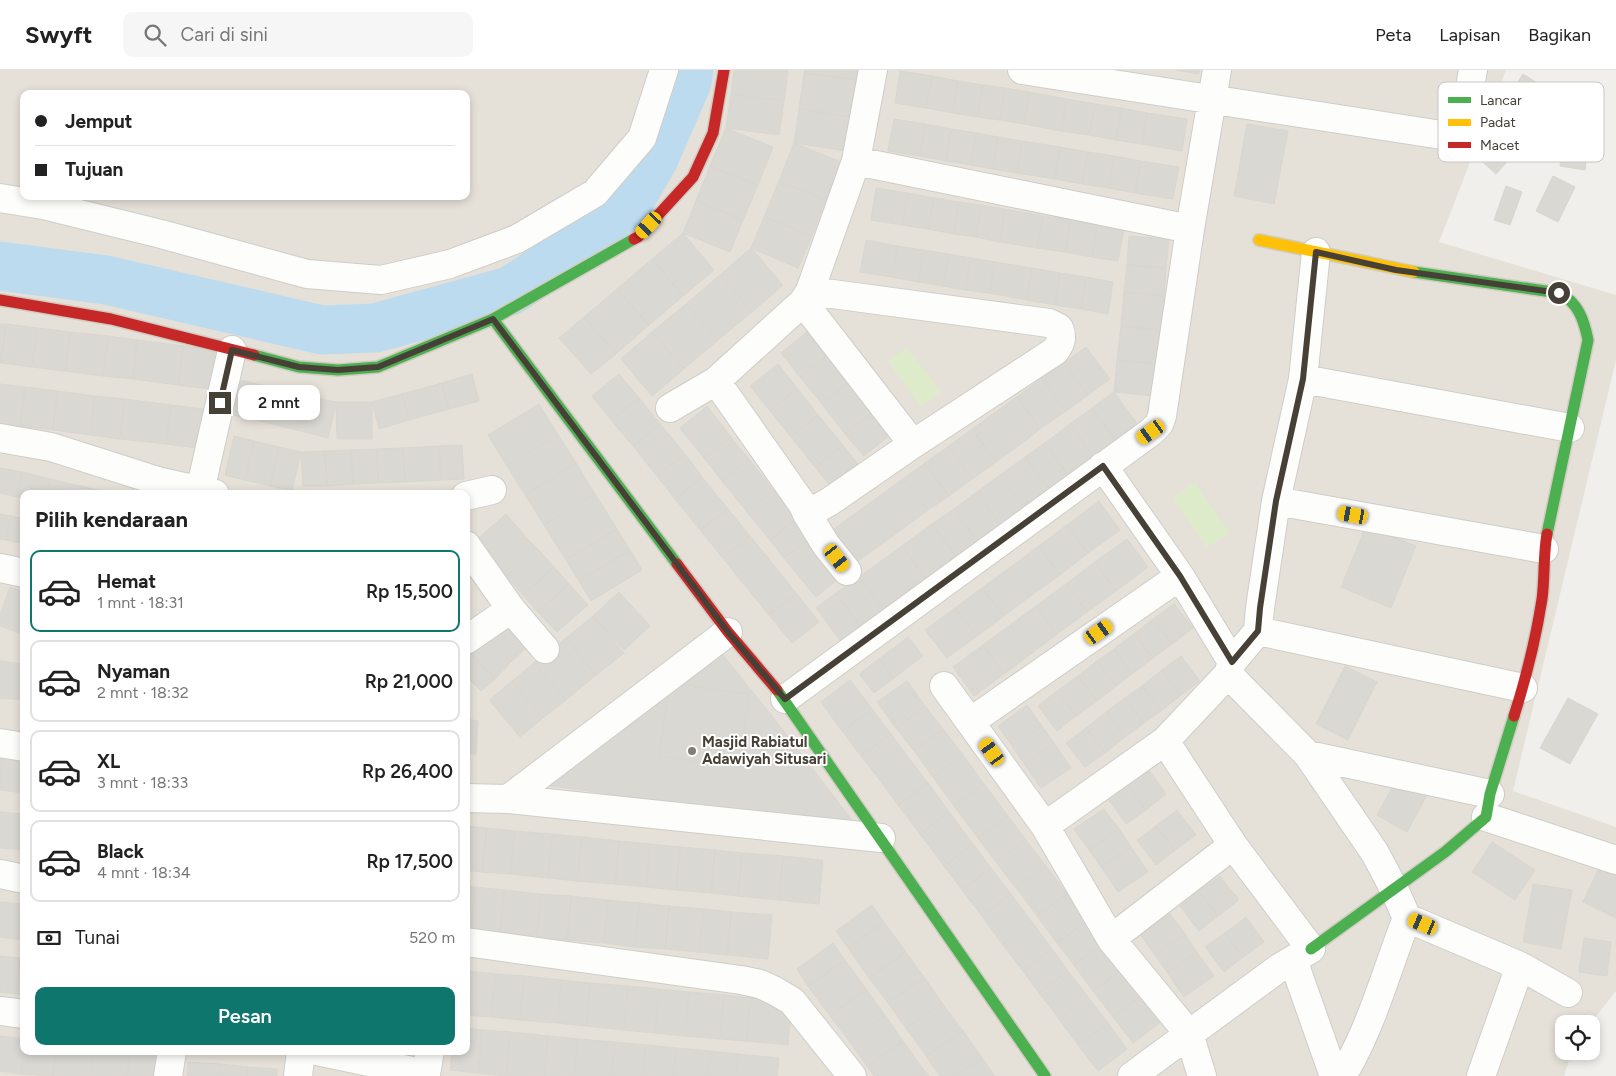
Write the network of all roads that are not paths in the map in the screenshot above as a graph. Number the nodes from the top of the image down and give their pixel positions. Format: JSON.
{"nodes":[{"id":1,"x":664,"y":70,"type":"edge"},
{"id":2,"x":724,"y":70,"type":"edge"},
{"id":3,"x":873,"y":70,"type":"edge"},
{"id":4,"x":1022,"y":70,"type":"edge"},
{"id":5,"x":1217,"y":70,"type":"edge"},
{"id":6,"x":1212,"y":99,"type":"junction"},
{"id":7,"x":1438,"y":134,"type":"edge"},
{"id":8,"x":856,"y":161,"type":"junction"},
{"id":9,"x":0,"y":198,"type":"edge"},
{"id":10,"x":1190,"y":229,"type":"junction"},
{"id":11,"x":1259,"y":240,"type":"dead end"},
{"id":12,"x":1316,"y":252,"type":"junction"},
{"id":13,"x":806,"y":296,"type":"junction"},
{"id":14,"x":0,"y":300,"type":"edge"},
{"id":15,"x":493,"y":319,"type":"junction"},
{"id":16,"x":232,"y":350,"type":"junction"},
{"id":17,"x":1303,"y":379,"type":"junction"},
{"id":18,"x":716,"y":381,"type":"junction"},
{"id":19,"x":670,"y":408,"type":"dead end"},
{"id":20,"x":1570,"y":428,"type":"junction"},
{"id":21,"x":0,"y":438,"type":"edge"},
{"id":22,"x":913,"y":444,"type":"junction"},
{"id":23,"x":1103,"y":466,"type":"junction"},
{"id":24,"x":199,"y":490,"type":"edge"},
{"id":25,"x":208,"y":490,"type":"edge"},
{"id":26,"x":1276,"y":501,"type":"junction"},
{"id":27,"x":808,"y":514,"type":"junction"},
{"id":28,"x":1544,"y":549,"type":"junction"},
{"id":29,"x":470,"y":551,"type":"edge"},
{"id":30,"x":0,"y":568,"type":"edge"},
{"id":31,"x":847,"y":571,"type":"dead end"},
{"id":32,"x":20,"y":572,"type":"edge"},
{"id":33,"x":1180,"y":576,"type":"junction"},
{"id":34,"x":511,"y":609,"type":"junction"},
{"id":35,"x":1258,"y":631,"type":"junction"},
{"id":36,"x":728,"y":632,"type":"junction"},
{"id":37,"x":470,"y":637,"type":"edge"},
{"id":38,"x":545,"y":649,"type":"dead end"},
{"id":39,"x":1230,"y":668,"type":"junction"},
{"id":40,"x":944,"y":686,"type":"dead end"},
{"id":41,"x":1523,"y":688,"type":"junction"},
{"id":42,"x":785,"y":699,"type":"junction"},
{"id":43,"x":970,"y":722,"type":"junction"},
{"id":44,"x":1165,"y":741,"type":"junction"},
{"id":45,"x":0,"y":743,"type":"edge"},
{"id":46,"x":20,"y":746,"type":"edge"},
{"id":47,"x":1308,"y":755,"type":"junction"},
{"id":48,"x":470,"y":798,"type":"edge"},
{"id":49,"x":508,"y":799,"type":"junction"},
{"id":50,"x":1488,"y":806,"type":"junction"},
{"id":51,"x":1045,"y":826,"type":"junction"},
{"id":52,"x":881,"y":838,"type":"junction"},
{"id":53,"x":1233,"y":845,"type":"junction"},
{"id":54,"x":1616,"y":860,"type":"edge"},
{"id":55,"x":0,"y":874,"type":"edge"},
{"id":56,"x":20,"y":877,"type":"edge"},
{"id":57,"x":1394,"y":889,"type":"junction"},
{"id":58,"x":1406,"y":918,"type":"junction"},
{"id":59,"x":1111,"y":939,"type":"junction"},
{"id":60,"x":470,"y":943,"type":"edge"},
{"id":61,"x":1302,"y":954,"type":"junction"},
{"id":62,"x":1520,"y":966,"type":"junction"},
{"id":63,"x":1568,"y":993,"type":"dead end"},
{"id":64,"x":0,"y":1011,"type":"edge"},
{"id":65,"x":20,"y":1014,"type":"edge"},
{"id":66,"x":1189,"y":1034,"type":"junction"},
{"id":67,"x":171,"y":1055,"type":"edge"},
{"id":68,"x":301,"y":1055,"type":"edge"},
{"id":69,"x":343,"y":1055,"type":"edge"},
{"id":70,"x":432,"y":1069,"type":"edge"},
{"id":71,"x":168,"y":1076,"type":"edge"},
{"id":72,"x":298,"y":1076,"type":"edge"},
{"id":73,"x":852,"y":1076,"type":"edge"},
{"id":74,"x":1045,"y":1076,"type":"edge"},
{"id":75,"x":1132,"y":1076,"type":"edge"},
{"id":76,"x":1202,"y":1076,"type":"edge"},
{"id":77,"x":1334,"y":1076,"type":"edge"},
{"id":78,"x":1342,"y":1076,"type":"edge"},
{"id":79,"x":1481,"y":1076,"type":"edge"}],
"edges":[{"from":1,"to":9,"type":"street"},
{"from":2,"to":15,"type":"street"},
{"from":3,"to":8,"type":"street"},
{"from":4,"to":6,"type":"street"},
{"from":5,"to":6,"type":"street"},
{"from":6,"to":7,"type":"street"},
{"from":6,"to":10,"type":"street"},
{"from":8,"to":10,"type":"street"},
{"from":8,"to":13,"type":"street"},
{"from":10,"to":23,"type":"street"},
{"from":11,"to":12,"type":"street"},
{"from":12,"to":17,"type":"street"},
{"from":12,"to":20,"type":"street"},
{"from":13,"to":18,"type":"street"},
{"from":13,"to":22,"type":"street"},
{"from":13,"to":22,"type":"street"},
{"from":14,"to":16,"type":"street"},
{"from":15,"to":16,"type":"street"},
{"from":15,"to":36,"type":"street"},
{"from":16,"to":25,"type":"street"},
{"from":17,"to":20,"type":"street"},
{"from":17,"to":26,"type":"street"},
{"from":18,"to":19,"type":"street"},
{"from":18,"to":27,"type":"street"},
{"from":20,"to":28,"type":"street"},
{"from":21,"to":24,"type":"street"},
{"from":22,"to":27,"type":"street"},
{"from":23,"to":33,"type":"street"},
{"from":23,"to":42,"type":"street"},
{"from":26,"to":28,"type":"street"},
{"from":26,"to":35,"type":"street"},
{"from":27,"to":31,"type":"street"},
{"from":28,"to":41,"type":"street"},
{"from":29,"to":34,"type":"street"},
{"from":30,"to":32,"type":"street"},
{"from":33,"to":39,"type":"street"},
{"from":33,"to":43,"type":"street"},
{"from":34,"to":37,"type":"street"},
{"from":34,"to":38,"type":"street"},
{"from":35,"to":39,"type":"street"},
{"from":35,"to":41,"type":"street"},
{"from":36,"to":42,"type":"street"},
{"from":36,"to":49,"type":"street"},
{"from":39,"to":44,"type":"street"},
{"from":39,"to":47,"type":"street"},
{"from":40,"to":43,"type":"street"},
{"from":41,"to":50,"type":"street"},
{"from":42,"to":52,"type":"street"},
{"from":43,"to":51,"type":"street"},
{"from":44,"to":51,"type":"street"},
{"from":44,"to":53,"type":"street"},
{"from":45,"to":46,"type":"street"},
{"from":47,"to":50,"type":"street"},
{"from":47,"to":57,"type":"street"},
{"from":48,"to":49,"type":"street"},
{"from":49,"to":52,"type":"street"},
{"from":50,"to":54,"type":"street"},
{"from":50,"to":57,"type":"street"},
{"from":51,"to":59,"type":"street"},
{"from":52,"to":74,"type":"street"},
{"from":53,"to":59,"type":"street"},
{"from":53,"to":61,"type":"street"},
{"from":55,"to":56,"type":"street"},
{"from":57,"to":58,"type":"street"},
{"from":57,"to":61,"type":"street"},
{"from":58,"to":62,"type":"street"},
{"from":58,"to":78,"type":"street"},
{"from":59,"to":66,"type":"street"},
{"from":60,"to":73,"type":"street"},
{"from":61,"to":66,"type":"street"},
{"from":61,"to":77,"type":"street"},
{"from":62,"to":63,"type":"street"},
{"from":62,"to":79,"type":"street"},
{"from":64,"to":65,"type":"street"},
{"from":66,"to":75,"type":"street"},
{"from":66,"to":76,"type":"street"},
{"from":67,"to":71,"type":"street"},
{"from":68,"to":72,"type":"street"},
{"from":69,"to":70,"type":"street"}]}
